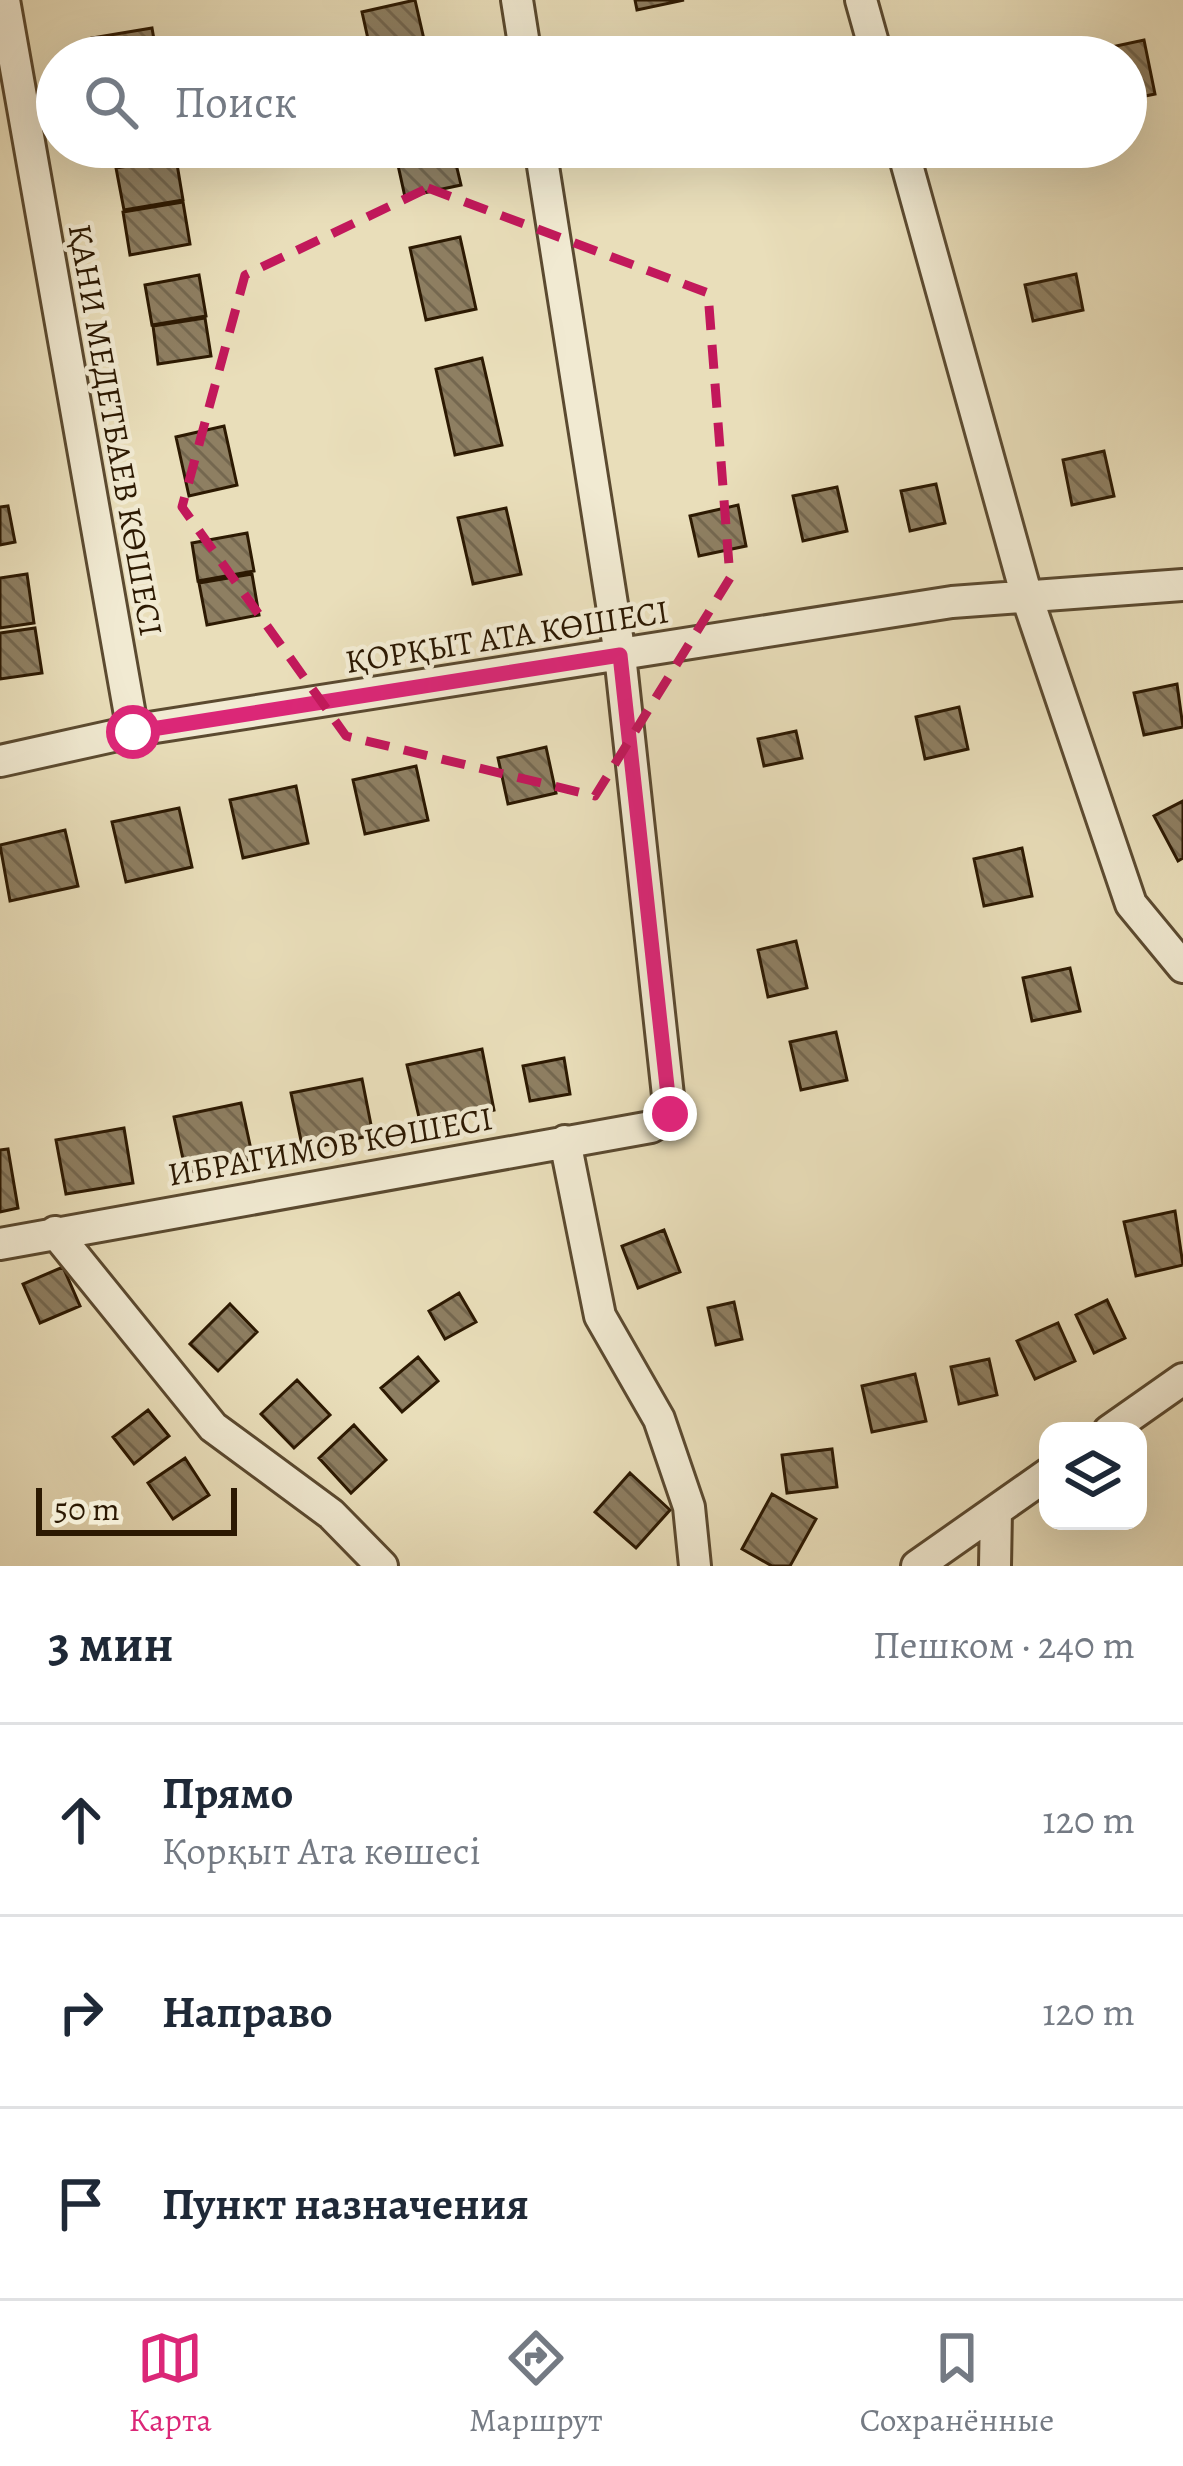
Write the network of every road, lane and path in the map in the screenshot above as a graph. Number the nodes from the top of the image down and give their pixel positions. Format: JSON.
{"nodes":[{"id":1,"x":4,"y":0,"type":"edge"},
{"id":2,"x":518,"y":0,"type":"edge"},
{"id":3,"x":861,"y":0,"type":"edge"},
{"id":4,"x":523,"y":36,"type":"edge"},
{"id":5,"x":871,"y":36,"type":"edge"},
{"id":6,"x":543,"y":168,"type":"edge"},
{"id":7,"x":908,"y":168,"type":"edge"},
{"id":8,"x":1183,"y":585,"type":"edge"},
{"id":9,"x":1028,"y":597,"type":"junction"},
{"id":10,"x":620,"y":655,"type":"junction"},
{"id":11,"x":133,"y":732,"type":"junction"},
{"id":12,"x":0,"y":761,"type":"edge"},
{"id":13,"x":1183,"y":967,"type":"edge"},
{"id":14,"x":565,"y":1141,"type":"junction"},
{"id":15,"x":55,"y":1232,"type":"junction"},
{"id":16,"x":0,"y":1244,"type":"edge"},
{"id":17,"x":1183,"y":1379,"type":"edge"},
{"id":18,"x":1122,"y":1422,"type":"edge"},
{"id":19,"x":1039,"y":1480,"type":"edge"},
{"id":20,"x":996,"y":1510,"type":"junction"},
{"id":21,"x":382,"y":1566,"type":"edge"},
{"id":22,"x":695,"y":1566,"type":"edge"},
{"id":23,"x":916,"y":1566,"type":"edge"},
{"id":24,"x":995,"y":1566,"type":"edge"}],
"edges":[{"from":1,"to":11,"type":"street","name":"ҚАНИ МЕДЕТБАЕВ КӨШЕСІ"},
{"from":2,"to":4,"type":"street"},
{"from":3,"to":5,"type":"street"},
{"from":6,"to":10,"type":"street"},
{"from":7,"to":9,"type":"street"},
{"from":8,"to":9,"type":"street","name":"ҚОРҚЫТ АТА КӨШЕСІ"},
{"from":9,"to":10,"type":"street","name":"ҚОРҚЫТ АТА КӨШЕСІ"},
{"from":9,"to":13,"type":"street"},
{"from":10,"to":11,"type":"street","name":"ҚОРҚЫТ АТА КӨШЕСІ"},
{"from":10,"to":14,"type":"street","name":"ИБРАГИМОВ КӨШЕСІ"},
{"from":11,"to":12,"type":"street","name":"ҚОРҚЫТ АТА КӨШЕСІ"},
{"from":14,"to":15,"type":"street","name":"ИБРАГИМОВ КӨШЕСІ"},
{"from":14,"to":22,"type":"street"},
{"from":15,"to":16,"type":"street","name":"ИБРАГИМОВ КӨШЕСІ"},
{"from":15,"to":21,"type":"street"},
{"from":17,"to":18,"type":"street"},
{"from":19,"to":20,"type":"street"},
{"from":20,"to":23,"type":"street"},
{"from":20,"to":24,"type":"street"}]}
